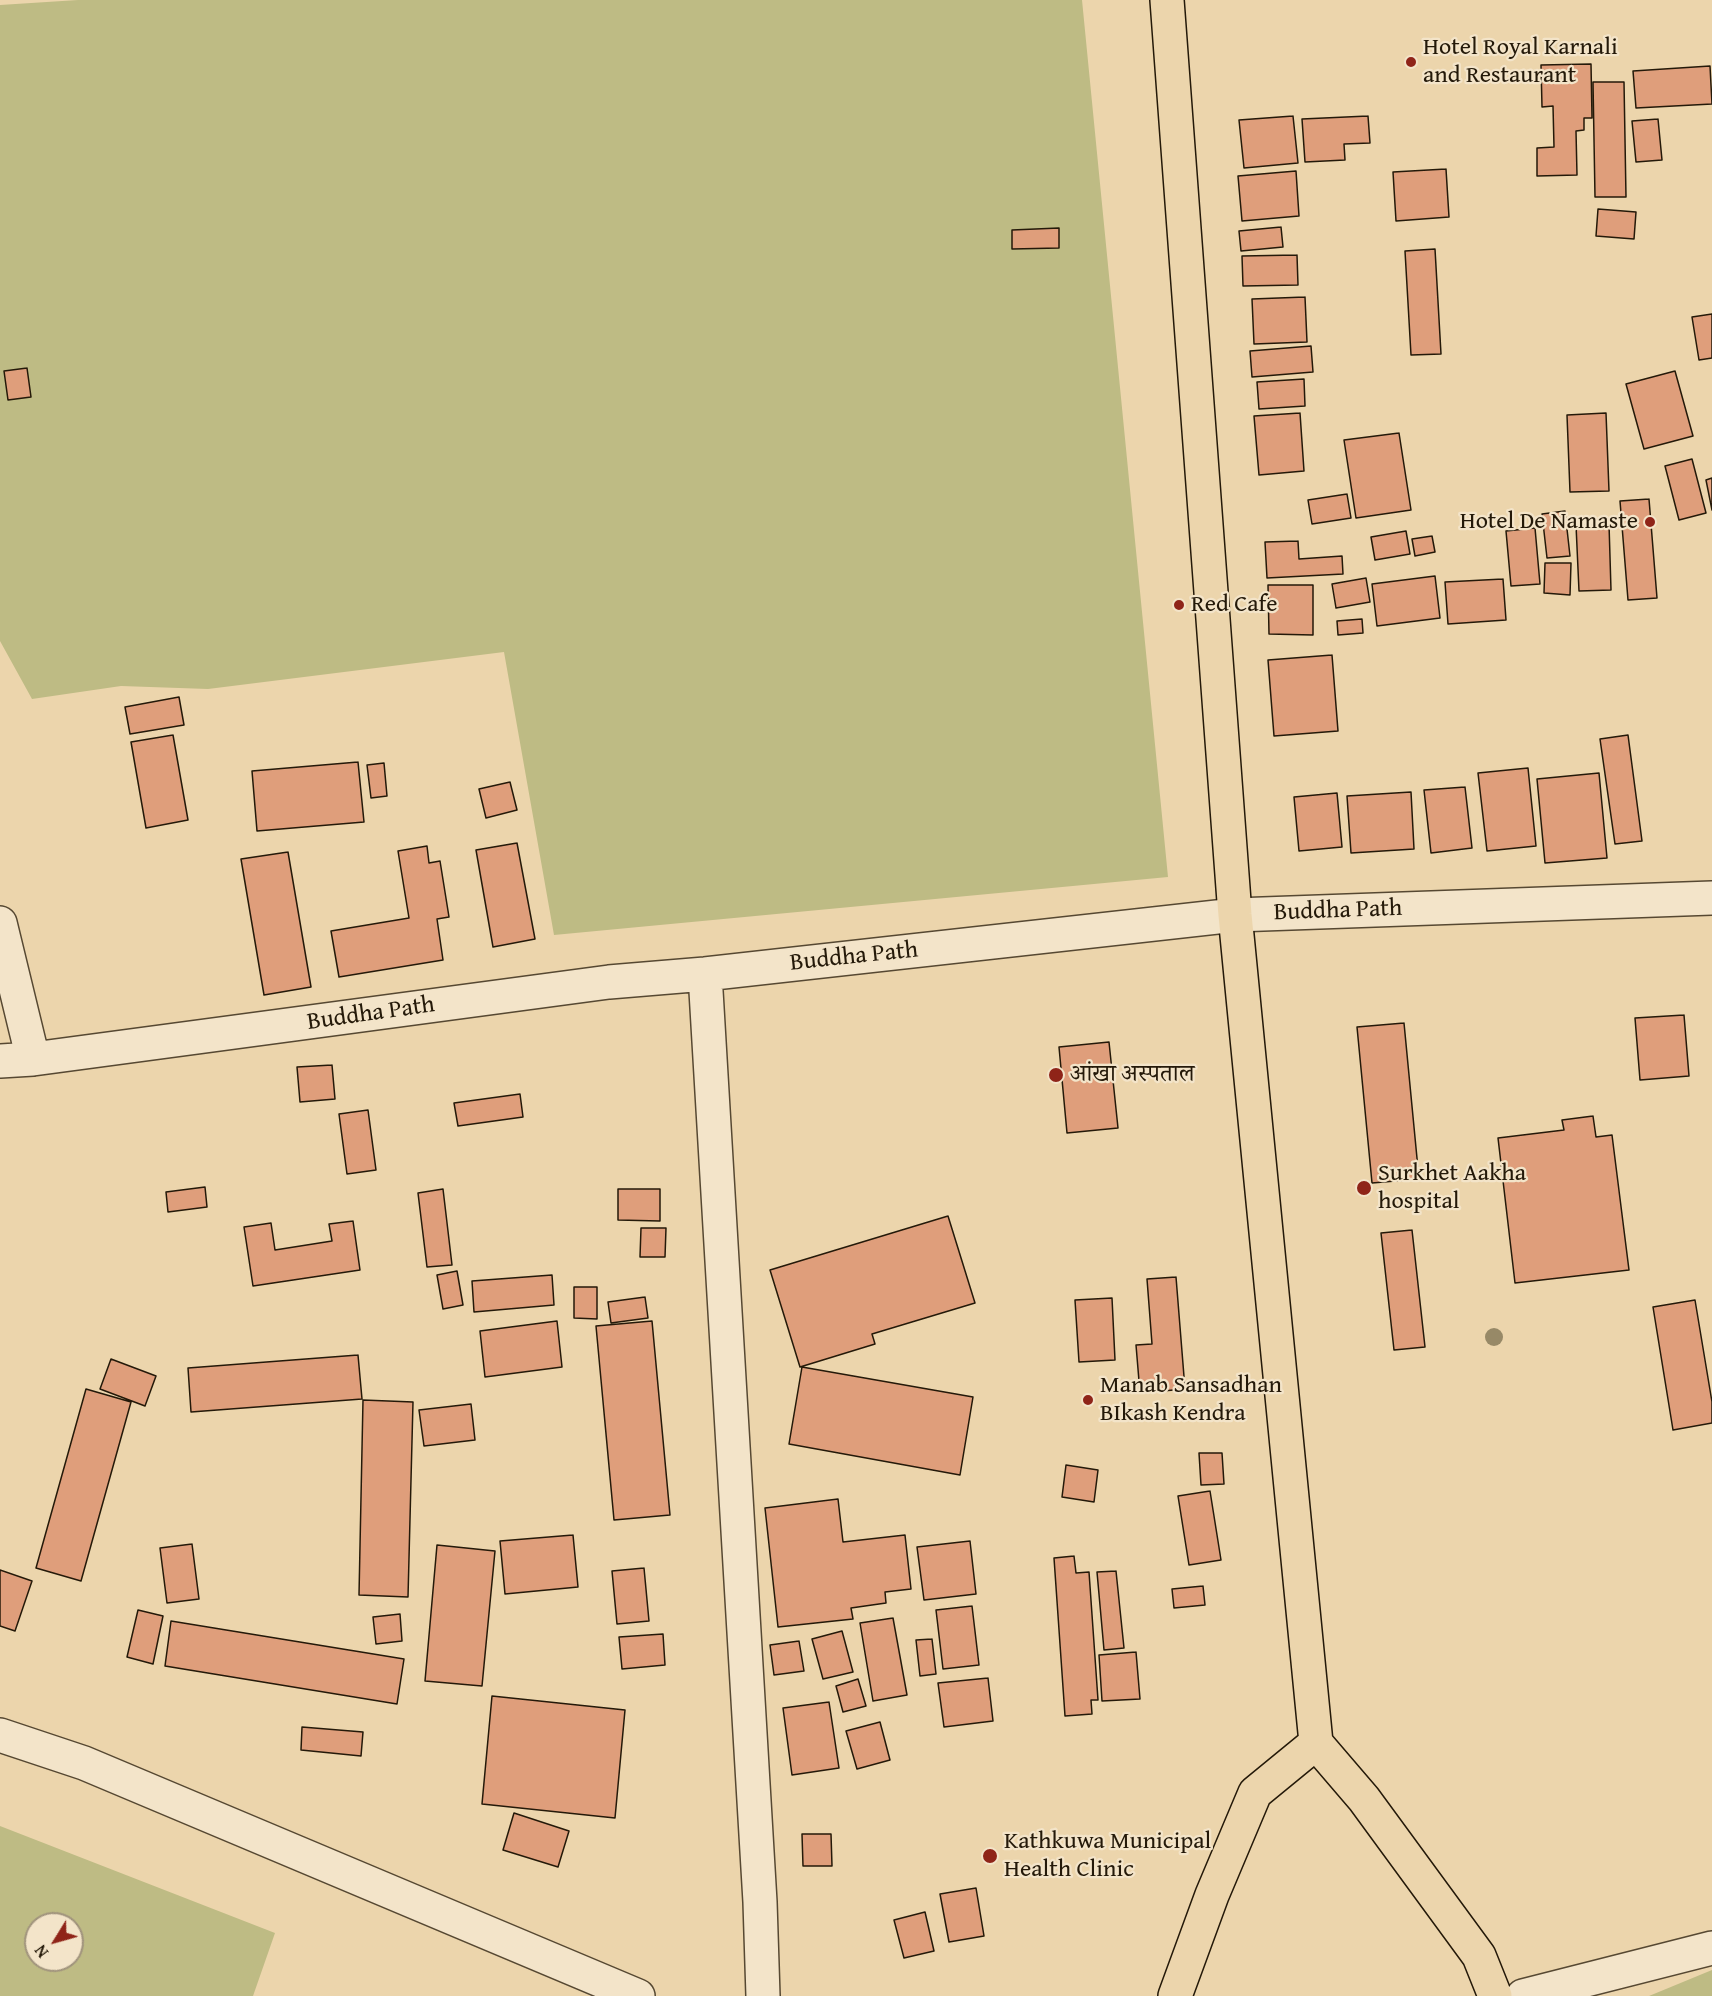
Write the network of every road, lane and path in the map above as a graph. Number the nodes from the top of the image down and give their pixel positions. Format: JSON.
{"nodes":[{"id":1,"x":1167,"y":0,"type":"edge"},
{"id":2,"x":1712,"y":898,"type":"edge"},
{"id":3,"x":1235,"y":915,"type":"junction"},
{"id":4,"x":0,"y":923,"type":"edge"},
{"id":5,"x":705,"y":974,"type":"junction"},
{"id":6,"x":33,"y":1059,"type":"junction"},
{"id":7,"x":0,"y":1061,"type":"edge"},
{"id":8,"x":0,"y":1735,"type":"edge"},
{"id":9,"x":1316,"y":1743,"type":"junction"},
{"id":10,"x":1709,"y":1953,"type":"edge"},
{"id":11,"x":638,"y":1996,"type":"edge"},
{"id":12,"x":763,"y":1996,"type":"edge"},
{"id":13,"x":1175,"y":1996,"type":"edge"},
{"id":14,"x":1495,"y":1996,"type":"edge"},
{"id":15,"x":1523,"y":1996,"type":"edge"}],
"edges":[{"from":1,"to":3,"type":"main road"},
{"from":2,"to":3,"type":"street","name":"Buddha Path"},
{"from":3,"to":5,"type":"street","name":"Buddha Path"},
{"from":3,"to":9,"type":"main road"},
{"from":4,"to":6,"type":"street"},
{"from":5,"to":6,"type":"street","name":"Buddha Path"},
{"from":5,"to":12,"type":"street"},
{"from":6,"to":7,"type":"street","name":"Buddha Path"},
{"from":8,"to":11,"type":"street"},
{"from":9,"to":13,"type":"main road"},
{"from":9,"to":14,"type":"main road"},
{"from":10,"to":15,"type":"street"}]}
